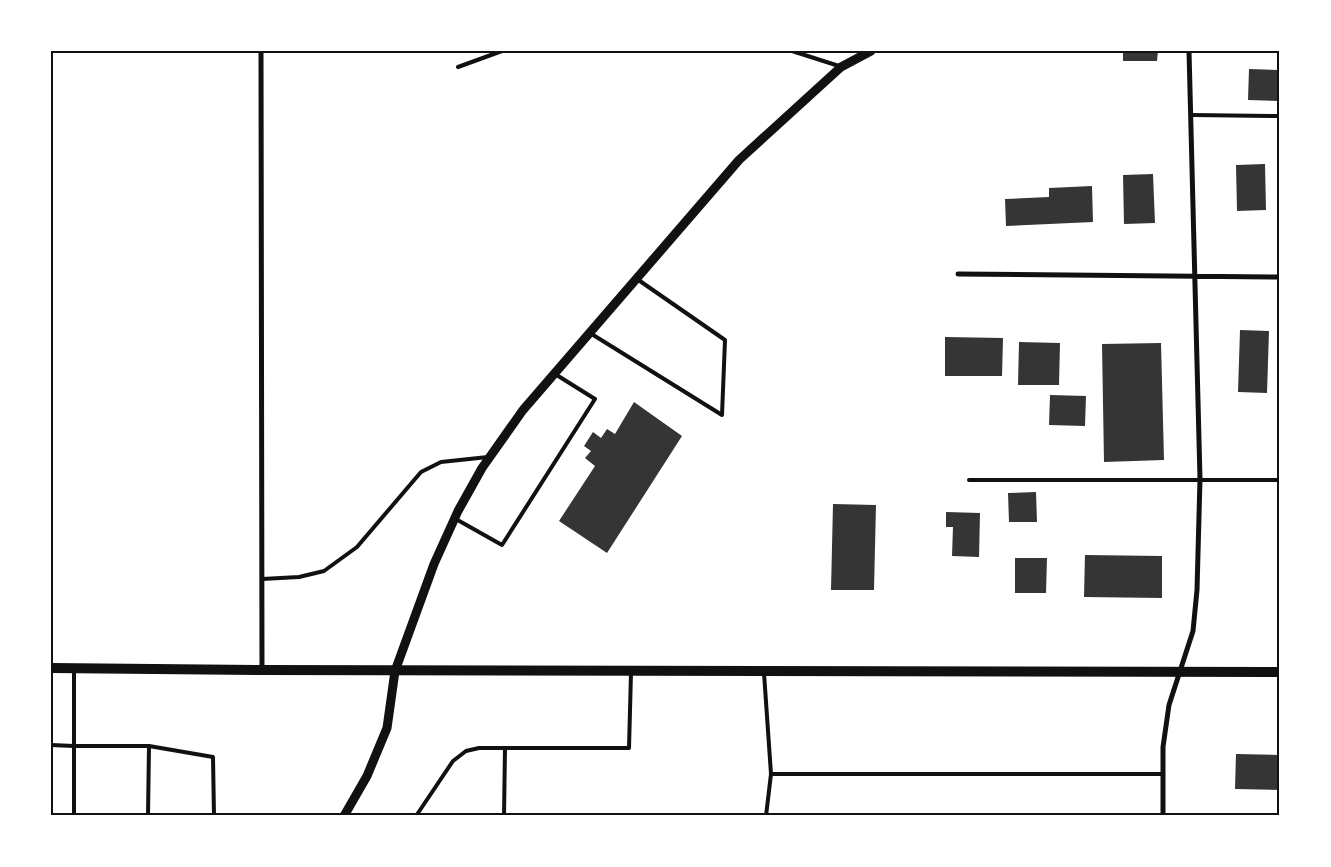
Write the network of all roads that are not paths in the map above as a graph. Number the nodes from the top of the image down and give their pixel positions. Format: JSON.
{"nodes":[{"id":1,"x":261,"y":51,"type":"edge"},
{"id":2,"x":502,"y":51,"type":"edge"},
{"id":3,"x":792,"y":51,"type":"edge"},
{"id":4,"x":871,"y":51,"type":"edge"},
{"id":5,"x":1189,"y":51,"type":"edge"},
{"id":6,"x":458,"y":67,"type":"dead end"},
{"id":7,"x":841,"y":67,"type":"junction"},
{"id":8,"x":1191,"y":115,"type":"junction"},
{"id":9,"x":1280,"y":116,"type":"edge"},
{"id":10,"x":958,"y":274,"type":"dead end"},
{"id":11,"x":1195,"y":275,"type":"junction"},
{"id":12,"x":1280,"y":277,"type":"edge"},
{"id":13,"x":637,"y":279,"type":"junction"},
{"id":14,"x":590,"y":333,"type":"junction"},
{"id":15,"x":554,"y":374,"type":"junction"},
{"id":16,"x":490,"y":457,"type":"junction"},
{"id":17,"x":1200,"y":479,"type":"junction"},
{"id":18,"x":969,"y":480,"type":"dead end"},
{"id":19,"x":1280,"y":480,"type":"edge"},
{"id":20,"x":454,"y":518,"type":"junction"},
{"id":21,"x":262,"y":580,"type":"junction"},
{"id":22,"x":51,"y":668,"type":"edge"},
{"id":23,"x":74,"y":668,"type":"junction"},
{"id":24,"x":262,"y":670,"type":"junction"},
{"id":25,"x":394,"y":671,"type":"junction"},
{"id":26,"x":630,"y":671,"type":"junction"},
{"id":27,"x":764,"y":671,"type":"junction"},
{"id":28,"x":1179,"y":671,"type":"junction"},
{"id":29,"x":1280,"y":672,"type":"edge"},
{"id":30,"x":51,"y":745,"type":"edge"},
{"id":31,"x":74,"y":746,"type":"junction"},
{"id":32,"x":149,"y":746,"type":"junction"},
{"id":33,"x":505,"y":748,"type":"junction"},
{"id":34,"x":772,"y":774,"type":"junction"},
{"id":35,"x":1163,"y":774,"type":"junction"},
{"id":36,"x":74,"y":816,"type":"edge"},
{"id":37,"x":148,"y":816,"type":"edge"},
{"id":38,"x":214,"y":816,"type":"edge"},
{"id":39,"x":344,"y":816,"type":"edge"},
{"id":40,"x":416,"y":816,"type":"edge"},
{"id":41,"x":504,"y":816,"type":"edge"},
{"id":42,"x":766,"y":816,"type":"edge"},
{"id":43,"x":1163,"y":816,"type":"edge"}],
"edges":[{"from":1,"to":21,"type":"street"},
{"from":2,"to":6,"type":"lane"},
{"from":3,"to":7,"type":"lane"},
{"from":4,"to":7,"type":"street"},
{"from":5,"to":8,"type":"street"},
{"from":7,"to":13,"type":"street"},
{"from":8,"to":9,"type":"lane"},
{"from":8,"to":11,"type":"street"},
{"from":10,"to":11,"type":"street"},
{"from":11,"to":12,"type":"street"},
{"from":11,"to":17,"type":"street"},
{"from":13,"to":14,"type":"street"},
{"from":13,"to":14,"type":"lane"},
{"from":14,"to":15,"type":"street"},
{"from":15,"to":16,"type":"street"},
{"from":15,"to":20,"type":"lane"},
{"from":16,"to":20,"type":"street"},
{"from":16,"to":21,"type":"lane"},
{"from":17,"to":18,"type":"lane"},
{"from":17,"to":19,"type":"lane"},
{"from":17,"to":28,"type":"street"},
{"from":20,"to":25,"type":"street"},
{"from":21,"to":24,"type":"street"},
{"from":22,"to":23,"type":"main road"},
{"from":23,"to":24,"type":"main road"},
{"from":23,"to":31,"type":"lane"},
{"from":24,"to":25,"type":"main road"},
{"from":25,"to":26,"type":"main road"},
{"from":25,"to":39,"type":"street"},
{"from":26,"to":27,"type":"main road"},
{"from":26,"to":33,"type":"lane"},
{"from":27,"to":28,"type":"main road"},
{"from":27,"to":34,"type":"lane"},
{"from":28,"to":29,"type":"main road"},
{"from":28,"to":35,"type":"street"},
{"from":30,"to":31,"type":"lane"},
{"from":31,"to":32,"type":"lane"},
{"from":31,"to":36,"type":"lane"},
{"from":32,"to":37,"type":"lane"},
{"from":32,"to":38,"type":"lane"},
{"from":33,"to":40,"type":"lane"},
{"from":33,"to":41,"type":"lane"},
{"from":34,"to":35,"type":"lane"},
{"from":34,"to":42,"type":"lane"},
{"from":35,"to":43,"type":"street"}]}
